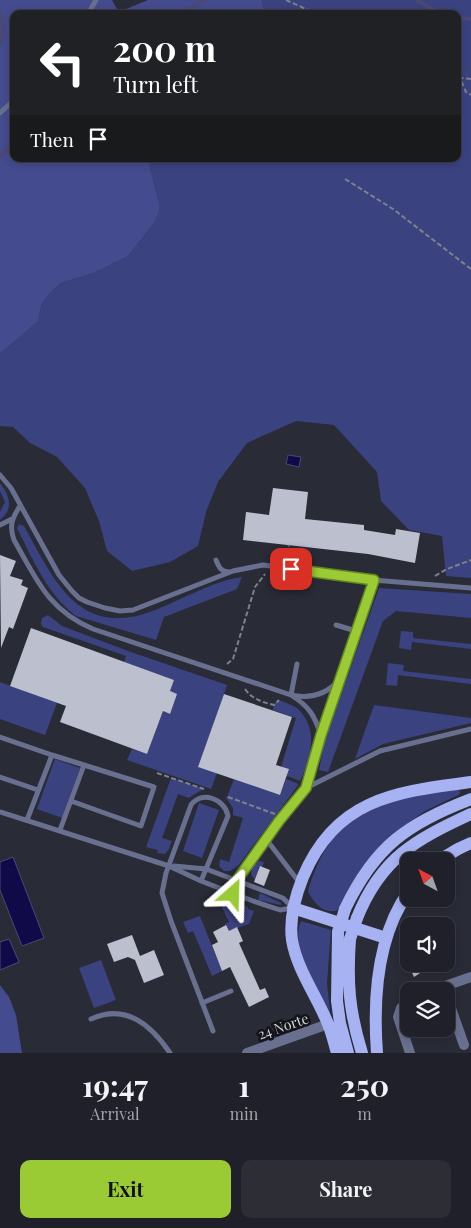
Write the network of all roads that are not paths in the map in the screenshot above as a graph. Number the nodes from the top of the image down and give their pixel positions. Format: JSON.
{"nodes":[{"id":1,"x":10,"y":104,"type":"edge"},
{"id":2,"x":0,"y":113,"type":"edge"},
{"id":3,"x":0,"y":475,"type":"edge"},
{"id":4,"x":20,"y":506,"type":"junction"},
{"id":5,"x":12,"y":519,"type":"junction"},
{"id":6,"x":0,"y":525,"type":"edge"},
{"id":7,"x":216,"y":560,"type":"dead end"},
{"id":8,"x":229,"y":572,"type":"junction"},
{"id":9,"x":374,"y":580,"type":"junction"},
{"id":10,"x":471,"y":588,"type":"edge"},
{"id":11,"x":336,"y":624,"type":"dead end"},
{"id":12,"x":356,"y":630,"type":"junction"},
{"id":13,"x":297,"y":664,"type":"dead end"},
{"id":14,"x":341,"y":678,"type":"junction"},
{"id":15,"x":291,"y":695,"type":"junction"},
{"id":16,"x":471,"y":729,"type":"edge"},
{"id":17,"x":321,"y":735,"type":"junction"},
{"id":18,"x":0,"y":737,"type":"edge"},
{"id":19,"x":52,"y":755,"type":"junction"},
{"id":20,"x":84,"y":765,"type":"junction"},
{"id":21,"x":0,"y":777,"type":"edge"},
{"id":22,"x":471,"y":782,"type":"edge"},
{"id":23,"x":306,"y":788,"type":"junction"},
{"id":24,"x":38,"y":790,"type":"junction"},
{"id":25,"x":471,"y":799,"type":"edge"},
{"id":26,"x":71,"y":801,"type":"junction"},
{"id":27,"x":0,"y":812,"type":"edge"},
{"id":28,"x":471,"y":814,"type":"edge"},
{"id":29,"x":26,"y":820,"type":"junction"},
{"id":30,"x":60,"y":830,"type":"junction"},
{"id":31,"x":266,"y":839,"type":"junction"},
{"id":32,"x":471,"y":843,"type":"edge"},
{"id":33,"x":452,"y":852,"type":"edge"},
{"id":34,"x":169,"y":866,"type":"junction"},
{"id":35,"x":206,"y":869,"type":"junction"},
{"id":36,"x":237,"y":880,"type":"junction"},
{"id":37,"x":201,"y":881,"type":"junction"},
{"id":38,"x":300,"y":884,"type":"junction"},
{"id":39,"x":233,"y":894,"type":"junction"},
{"id":40,"x":400,"y":906,"type":"edge"},
{"id":41,"x":293,"y":908,"type":"junction"},
{"id":42,"x":386,"y":938,"type":"junction"},
{"id":43,"x":471,"y":977,"type":"edge"},
{"id":44,"x":455,"y":985,"type":"edge"},
{"id":45,"x":231,"y":991,"type":"dead end"},
{"id":46,"x":202,"y":1002,"type":"junction"},
{"id":47,"x":91,"y":1019,"type":"dead end"},
{"id":48,"x":455,"y":1019,"type":"edge"},
{"id":49,"x":328,"y":1024,"type":"junction"},
{"id":50,"x":214,"y":1031,"type":"dead end"},
{"id":51,"x":405,"y":1037,"type":"edge"},
{"id":52,"x":464,"y":1045,"type":"dead end"},
{"id":53,"x":170,"y":1053,"type":"edge"},
{"id":54,"x":247,"y":1053,"type":"edge"},
{"id":55,"x":336,"y":1053,"type":"edge"},
{"id":56,"x":348,"y":1053,"type":"edge"},
{"id":57,"x":362,"y":1053,"type":"edge"},
{"id":58,"x":377,"y":1053,"type":"edge"},
{"id":59,"x":410,"y":1053,"type":"edge"}],
"edges":[{"from":1,"to":2,"type":"lane"},
{"from":3,"to":4,"type":"lane"},
{"from":4,"to":5,"type":"lane"},
{"from":4,"to":8,"type":"lane"},
{"from":5,"to":6,"type":"lane"},
{"from":5,"to":15,"type":"lane"},
{"from":7,"to":8,"type":"lane"},
{"from":8,"to":9,"type":"lane"},
{"from":9,"to":10,"type":"lane"},
{"from":9,"to":12,"type":"lane"},
{"from":11,"to":12,"type":"lane"},
{"from":12,"to":14,"type":"lane"},
{"from":13,"to":15,"type":"lane"},
{"from":14,"to":15,"type":"lane"},
{"from":14,"to":17,"type":"lane"},
{"from":15,"to":17,"type":"lane"},
{"from":16,"to":23,"type":"lane"},
{"from":17,"to":23,"type":"lane"},
{"from":18,"to":19,"type":"lane"},
{"from":19,"to":20,"type":"lane"},
{"from":19,"to":24,"type":"lane"},
{"from":20,"to":26,"type":"lane"},
{"from":20,"to":26,"type":"lane"},
{"from":21,"to":24,"type":"lane"},
{"from":22,"to":38,"type":"main road"},
{"from":23,"to":31,"type":"lane"},
{"from":24,"to":29,"type":"lane"},
{"from":25,"to":56,"type":"main road","bridge":true},
{"from":26,"to":30,"type":"lane"},
{"from":27,"to":29,"type":"lane"},
{"from":28,"to":57,"type":"main road","bridge":true},
{"from":29,"to":30,"type":"lane"},
{"from":30,"to":34,"type":"lane"},
{"from":31,"to":36,"type":"lane"},
{"from":31,"to":38,"type":"lane"},
{"from":32,"to":33,"type":"main road"},
{"from":34,"to":35,"type":"lane"},
{"from":34,"to":35,"type":"lane"},
{"from":34,"to":37,"type":"lane"},
{"from":34,"to":46,"type":"lane"},
{"from":35,"to":36,"type":"lane"},
{"from":35,"to":37,"type":"lane"},
{"from":36,"to":39,"type":"lane"},
{"from":36,"to":41,"type":"lane"},
{"from":37,"to":39,"type":"lane"},
{"from":38,"to":41,"type":"main road"},
{"from":39,"to":41,"type":"lane"},
{"from":40,"to":42,"type":"main road"},
{"from":41,"to":42,"type":"main road"},
{"from":41,"to":49,"type":"main road"},
{"from":42,"to":58,"type":"main road"},
{"from":43,"to":44,"type":"street"},
{"from":45,"to":46,"type":"lane"},
{"from":46,"to":50,"type":"lane"},
{"from":47,"to":53,"type":"lane"},
{"from":48,"to":52,"type":"street"},
{"from":49,"to":54,"type":"street","name":"24 Norte"},
{"from":49,"to":55,"type":"main road"},
{"from":51,"to":59,"type":"street"}]}
